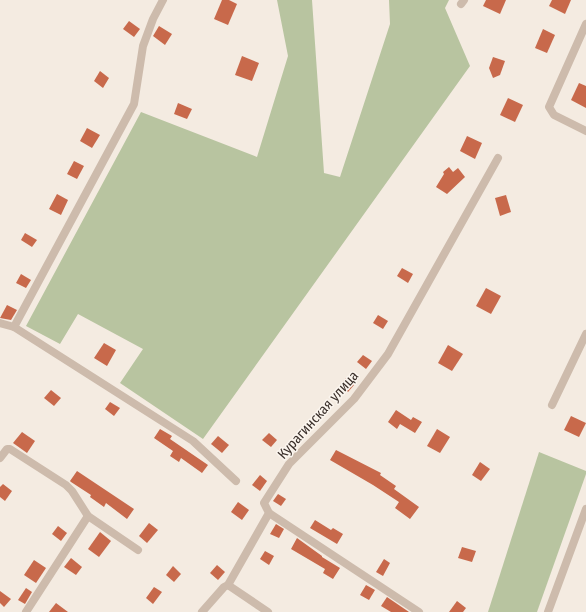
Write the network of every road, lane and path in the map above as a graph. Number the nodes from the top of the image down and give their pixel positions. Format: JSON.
{"nodes":[{"id":1,"x":163,"y":0,"type":"edge"},
{"id":2,"x":586,"y":24,"type":"edge"},
{"id":3,"x":586,"y":131,"type":"edge"},
{"id":4,"x":498,"y":158,"type":"dead end"},
{"id":5,"x":0,"y":323,"type":"edge"},
{"id":6,"x":14,"y":327,"type":"junction"},
{"id":7,"x":586,"y":334,"type":"edge"},
{"id":8,"x":552,"y":405,"type":"dead end"},
{"id":9,"x":0,"y":458,"type":"edge"},
{"id":10,"x":236,"y":481,"type":"dead end"},
{"id":11,"x":586,"y":509,"type":"edge"},
{"id":12,"x":269,"y":513,"type":"junction"},
{"id":13,"x":88,"y":516,"type":"junction"},
{"id":14,"x":138,"y":550,"type":"dead end"},
{"id":15,"x":228,"y":585,"type":"junction"},
{"id":16,"x":26,"y":612,"type":"edge"},
{"id":17,"x":202,"y":612,"type":"edge"},
{"id":18,"x":268,"y":612,"type":"edge"},
{"id":19,"x":419,"y":612,"type":"edge"},
{"id":20,"x":548,"y":612,"type":"edge"}],
"edges":[{"from":1,"to":6,"type":"street"},
{"from":2,"to":3,"type":"street"},
{"from":4,"to":12,"type":"street","name":"Курагинская улица"},
{"from":5,"to":6,"type":"street"},
{"from":6,"to":10,"type":"street"},
{"from":7,"to":8,"type":"street"},
{"from":9,"to":13,"type":"street"},
{"from":11,"to":20,"type":"street"},
{"from":12,"to":15,"type":"street"},
{"from":12,"to":19,"type":"street"},
{"from":13,"to":14,"type":"street"},
{"from":13,"to":16,"type":"street"},
{"from":15,"to":17,"type":"street"},
{"from":15,"to":18,"type":"street"}]}
